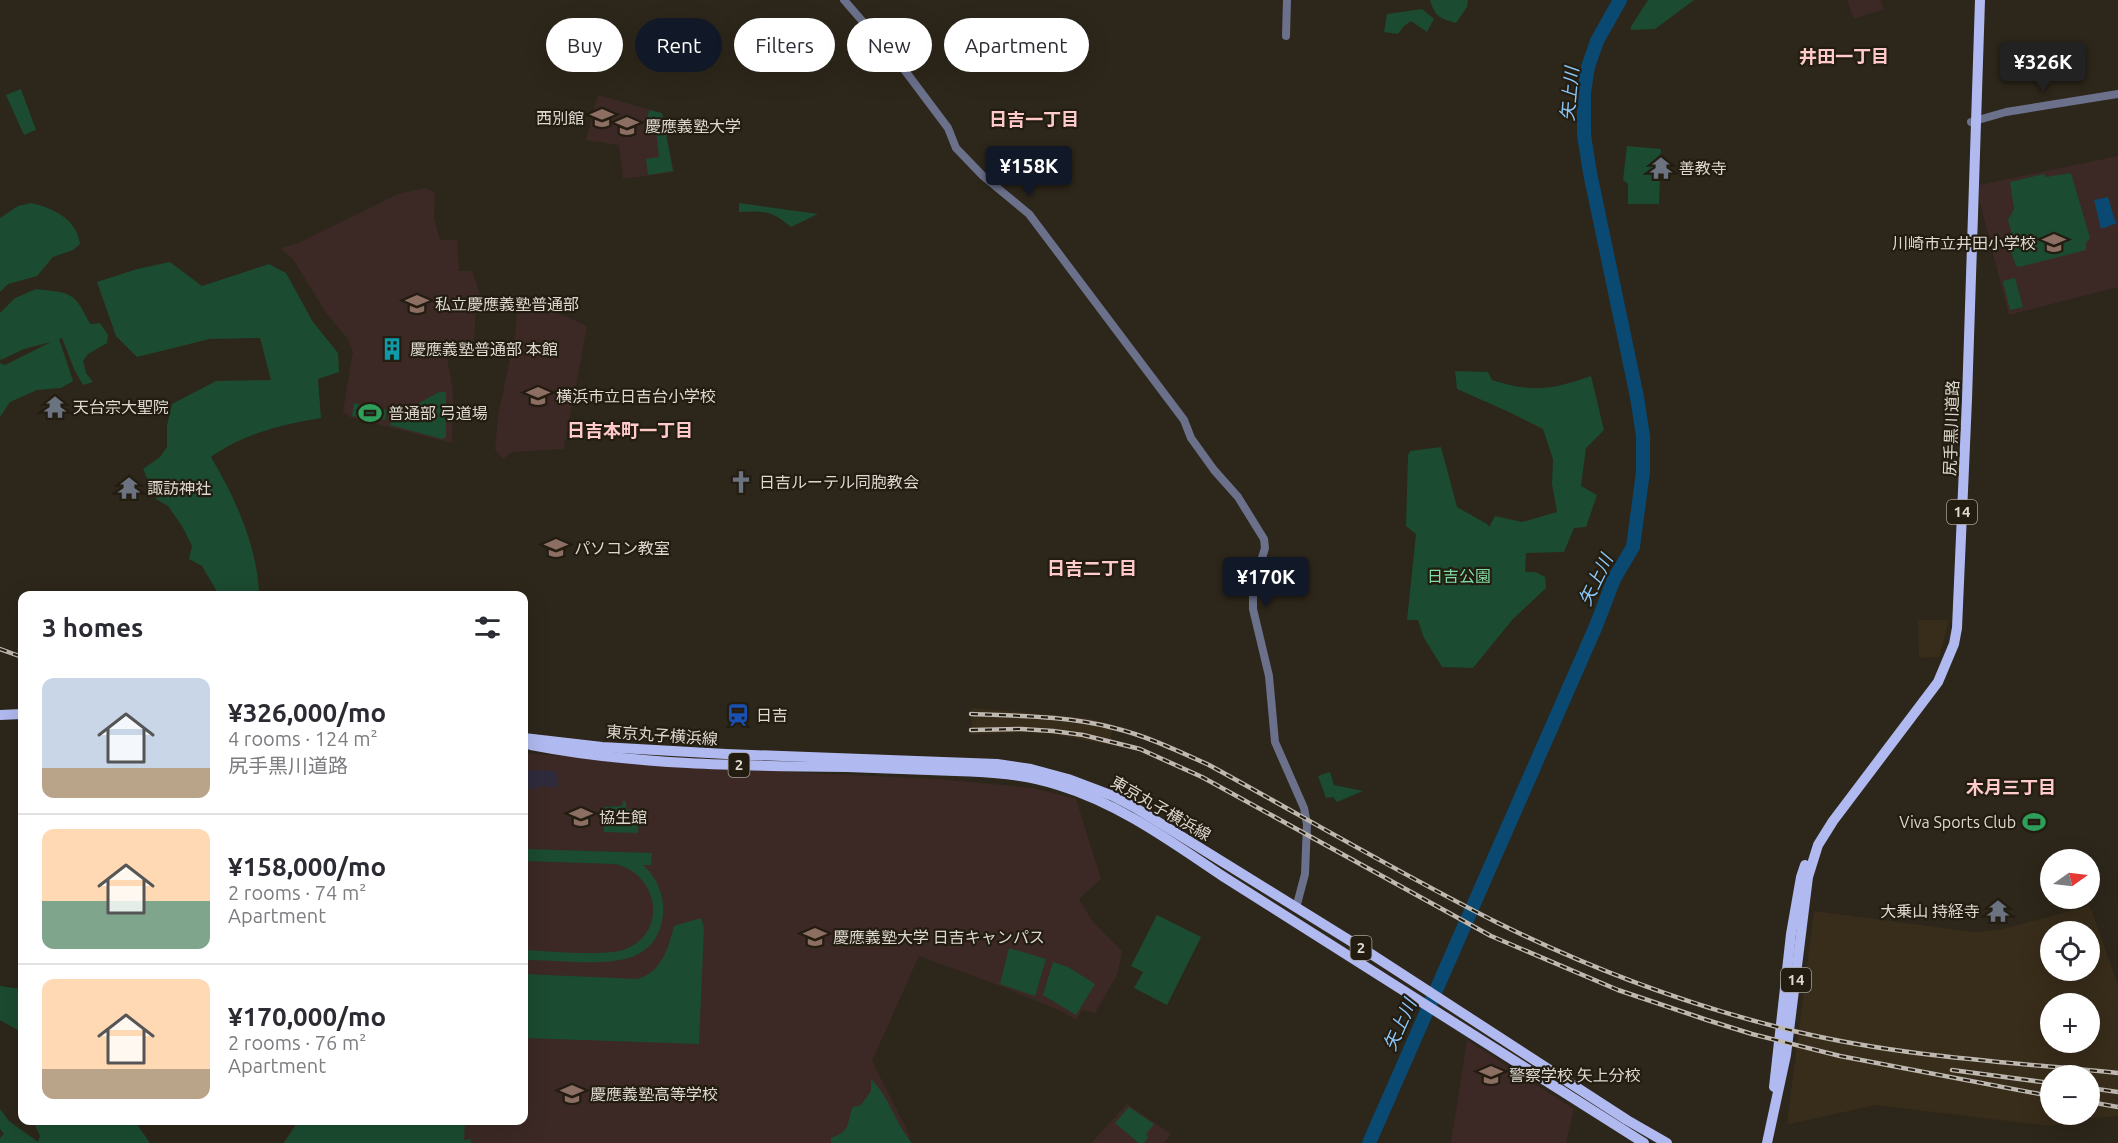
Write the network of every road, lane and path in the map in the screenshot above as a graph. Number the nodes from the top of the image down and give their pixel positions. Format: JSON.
{"nodes":[{"id":1,"x":844,"y":0,"type":"edge"},
{"id":2,"x":1287,"y":0,"type":"edge"},
{"id":3,"x":1975,"y":0,"type":"edge"},
{"id":4,"x":1980,"y":0,"type":"edge"},
{"id":5,"x":1286,"y":36,"type":"dead end"},
{"id":6,"x":2118,"y":94,"type":"edge"},
{"id":7,"x":1973,"y":122,"type":"junction"},
{"id":8,"x":18,"y":714,"type":"edge"},
{"id":9,"x":0,"y":715,"type":"edge"},
{"id":10,"x":528,"y":738,"type":"edge"},
{"id":11,"x":528,"y":745,"type":"edge"},
{"id":12,"x":1296,"y":908,"type":"junction"},
{"id":13,"x":1422,"y":995,"type":"junction"},
{"id":14,"x":1644,"y":1143,"type":"edge"},
{"id":15,"x":1667,"y":1143,"type":"edge"},
{"id":16,"x":1767,"y":1143,"type":"edge"}],
"edges":[{"from":1,"to":12,"type":"street"},
{"from":2,"to":5,"type":"street"},
{"from":3,"to":7,"type":"main road","name":"尻手黒川道路","number":"14"},
{"from":4,"to":7,"type":"main road","name":"尻手黒川道路","number":"14"},
{"from":6,"to":7,"type":"street"},
{"from":7,"to":16,"type":"main road","name":"尻手黒川道路","number":"14"},
{"from":8,"to":9,"type":"main road"},
{"from":10,"to":12,"type":"main road","name":"東京丸子横浜線","number":"2"},
{"from":11,"to":13,"type":"main road","name":"東京丸子横浜線","number":"2"},
{"from":12,"to":13,"type":"main road","name":"東京丸子横浜線","number":"2"},
{"from":13,"to":14,"type":"main road","name":"東京丸子横浜線","number":"2"},
{"from":13,"to":15,"type":"main road","name":"東京丸子横浜線","number":"2"}]}
